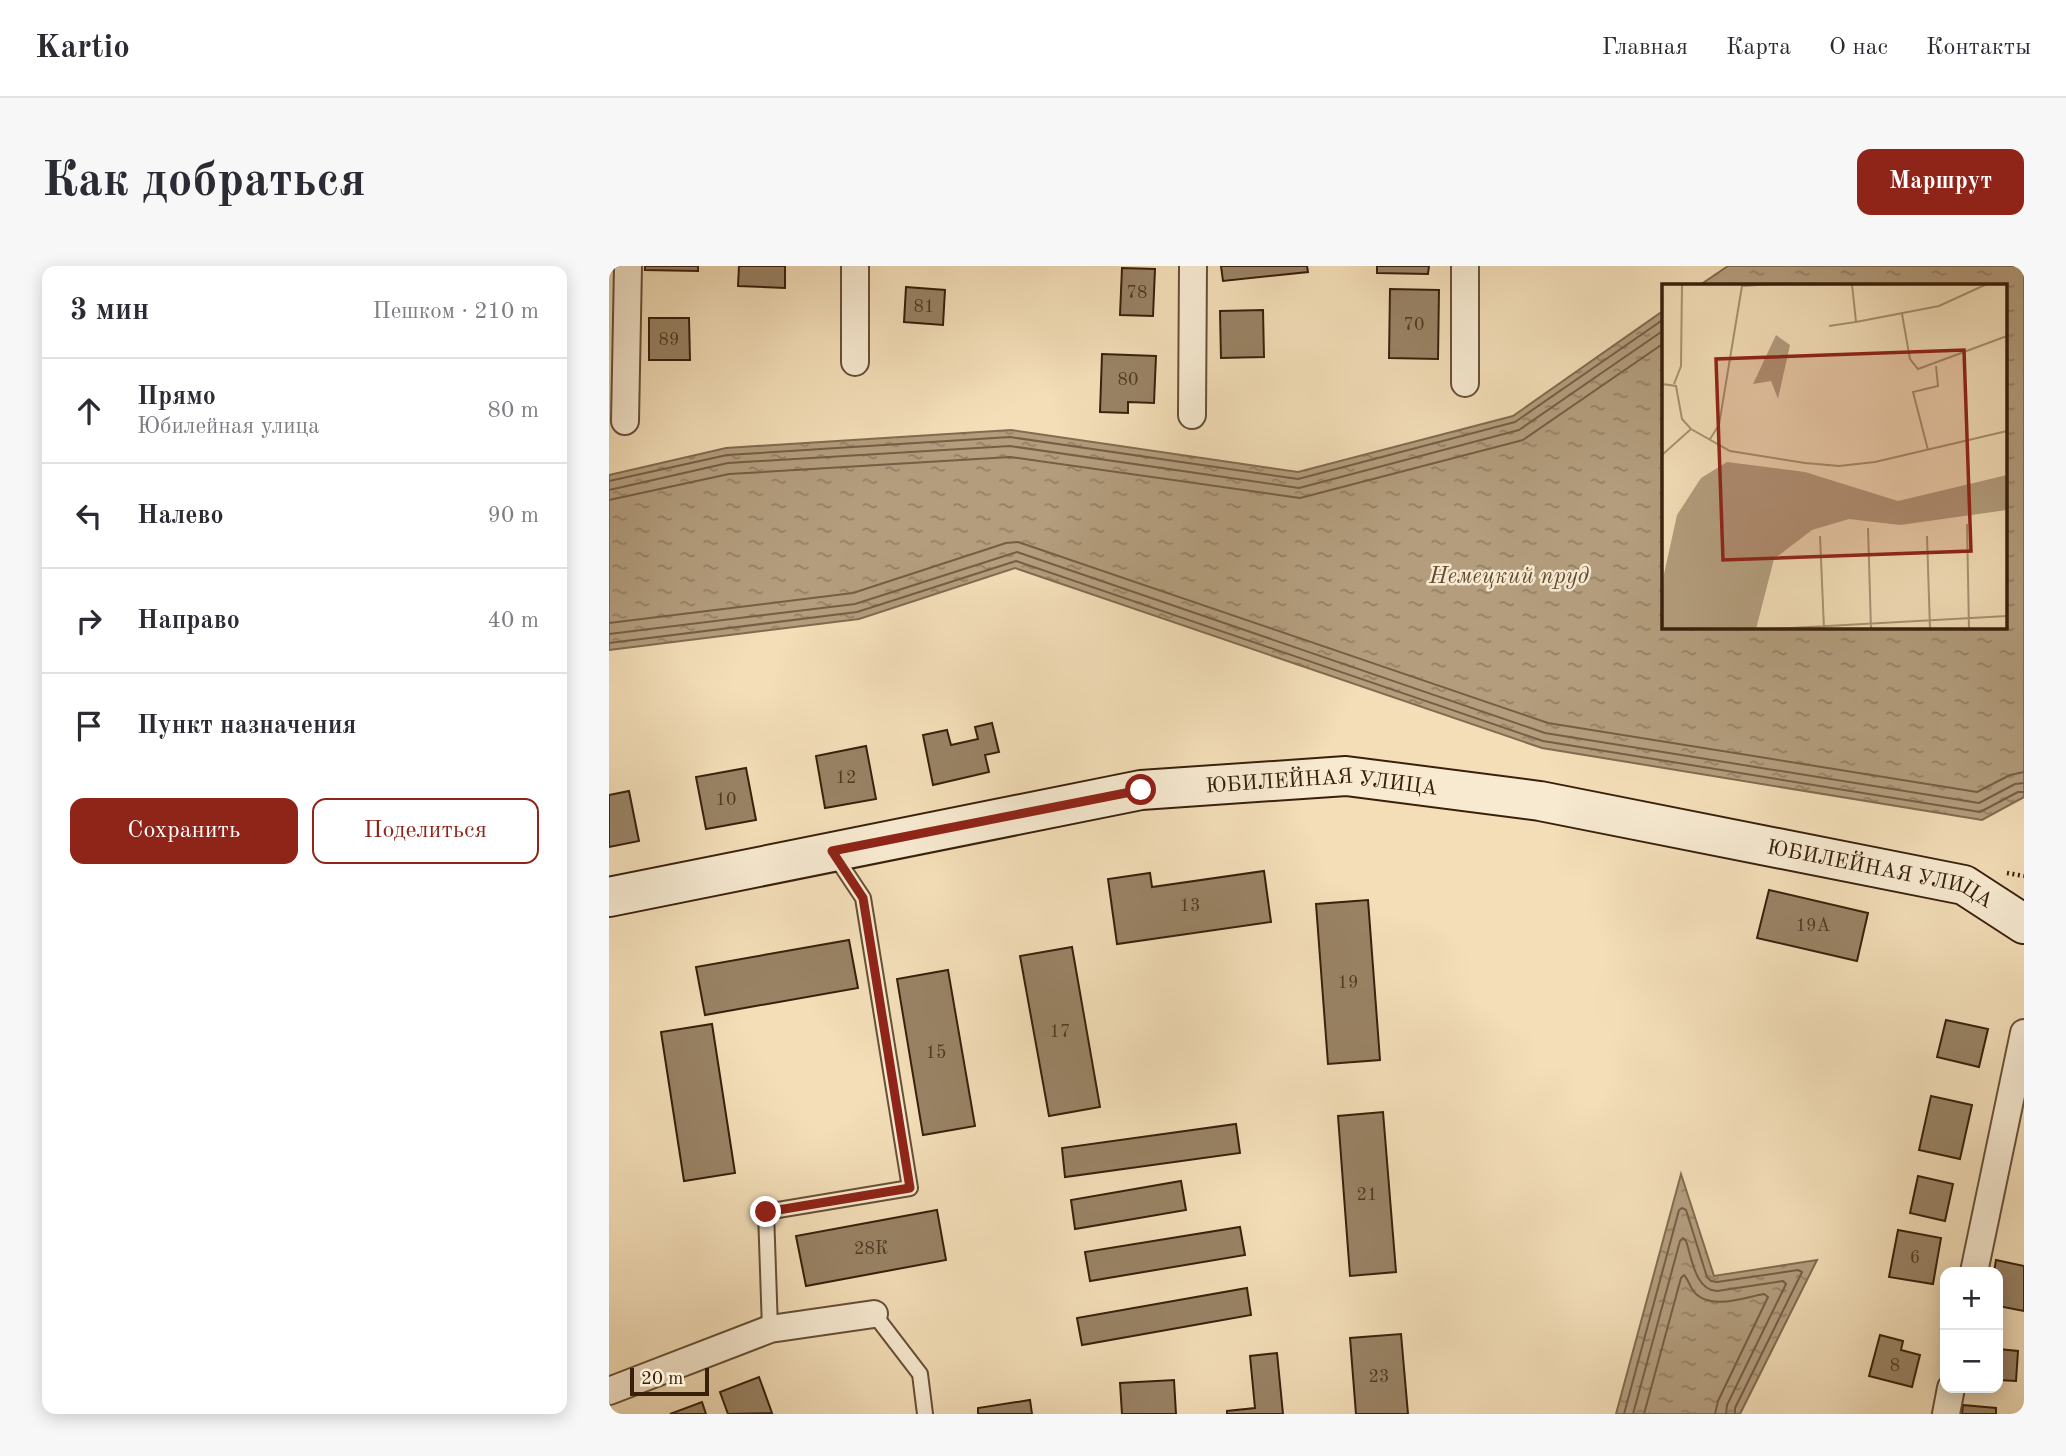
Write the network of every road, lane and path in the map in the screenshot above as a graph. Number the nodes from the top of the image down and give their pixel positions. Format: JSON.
{"nodes":[{"id":1,"x":628,"y":266,"type":"edge"},
{"id":2,"x":855,"y":266,"type":"edge"},
{"id":3,"x":1193,"y":266,"type":"edge"},
{"id":4,"x":1465,"y":266,"type":"edge"},
{"id":5,"x":855,"y":362,"type":"dead end"},
{"id":6,"x":1465,"y":383,"type":"dead end"},
{"id":7,"x":1192,"y":415,"type":"dead end"},
{"id":8,"x":625,"y":421,"type":"dead end"},
{"id":9,"x":832,"y":851,"type":"junction"},
{"id":10,"x":609,"y":897,"type":"edge"},
{"id":11,"x":2024,"y":924,"type":"edge"},
{"id":12,"x":2024,"y":1033,"type":"edge"},
{"id":13,"x":1975,"y":1267,"type":"edge"},
{"id":14,"x":874,"y":1314,"type":"joint"},
{"id":15,"x":770,"y":1329,"type":"junction"},
{"id":16,"x":609,"y":1391,"type":"edge"},
{"id":17,"x":1950,"y":1393,"type":"edge"},
{"id":18,"x":925,"y":1414,"type":"edge"},
{"id":19,"x":1946,"y":1414,"type":"edge"}],
"edges":[{"from":1,"to":8,"type":"street"},
{"from":2,"to":5,"type":"street"},
{"from":3,"to":7,"type":"street"},
{"from":4,"to":6,"type":"street"},
{"from":9,"to":10,"type":"street","name":"ЮБИЛЕЙНАЯ УЛИЦА"},
{"from":9,"to":11,"type":"street","name":"ЮБИЛЕЙНАЯ УЛИЦА"},
{"from":9,"to":15,"type":"lane"},
{"from":12,"to":13,"type":"street"},
{"from":14,"to":15,"type":"street"},
{"from":14,"to":18,"type":"lane"},
{"from":15,"to":16,"type":"street"},
{"from":17,"to":19,"type":"street"}]}
